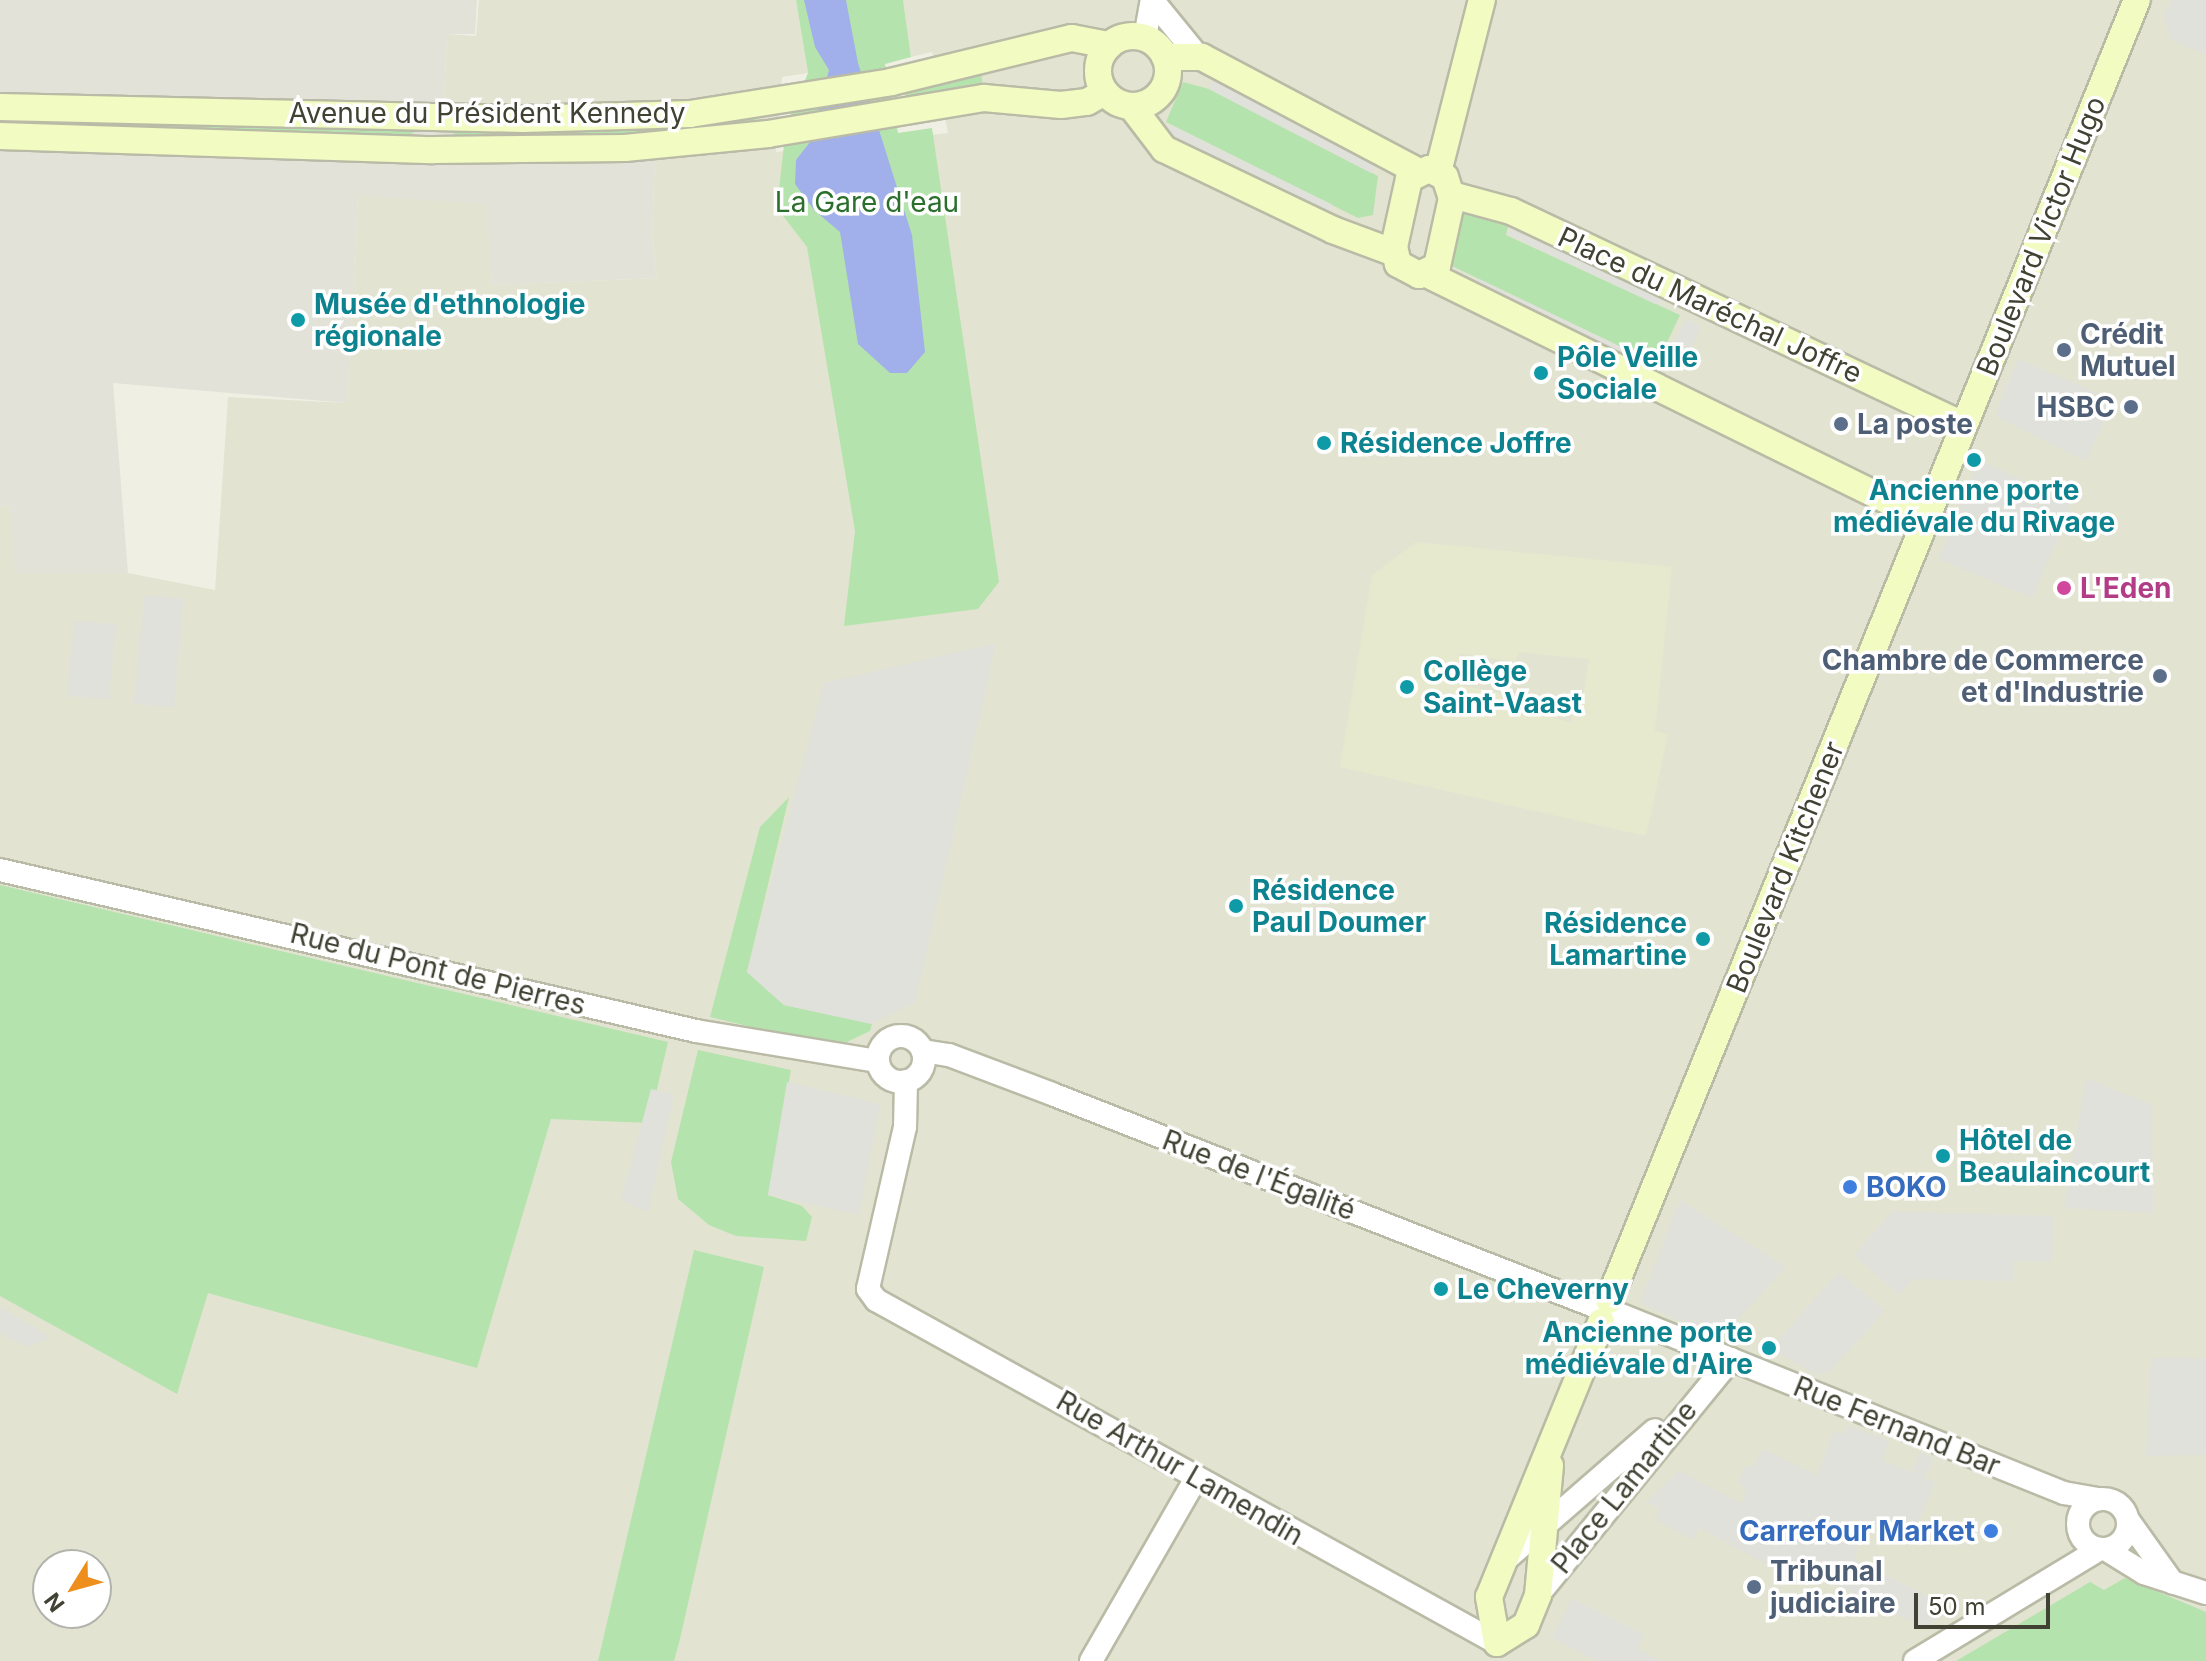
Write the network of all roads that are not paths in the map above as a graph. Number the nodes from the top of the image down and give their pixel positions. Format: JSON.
{"nodes":[{"id":1,"x":1152,"y":0,"type":"edge"},
{"id":2,"x":1482,"y":0,"type":"edge"},
{"id":3,"x":2137,"y":0,"type":"edge"},
{"id":4,"x":1145,"y":38,"type":"junction"},
{"id":5,"x":1109,"y":45,"type":"junction"},
{"id":6,"x":1197,"y":55,"type":"junction"},
{"id":7,"x":1165,"y":57,"type":"junction"},
{"id":8,"x":1104,"y":92,"type":"junction"},
{"id":9,"x":0,"y":107,"type":"edge"},
{"id":10,"x":41,"y":107,"type":"junction"},
{"id":11,"x":1132,"y":107,"type":"junction"},
{"id":12,"x":0,"y":136,"type":"edge"},
{"id":13,"x":48,"y":136,"type":"junction"},
{"id":14,"x":1428,"y":172,"type":"junction"},
{"id":15,"x":1452,"y":195,"type":"junction"},
{"id":16,"x":1395,"y":253,"type":"junction"},
{"id":17,"x":1427,"y":274,"type":"junction"},
{"id":18,"x":1963,"y":425,"type":"junction"},
{"id":19,"x":1925,"y":519,"type":"junction"},
{"id":20,"x":1908,"y":561,"type":"joint"},
{"id":21,"x":0,"y":870,"type":"edge"},
{"id":22,"x":923,"y":1051,"type":"junction"},
{"id":23,"x":877,"y":1061,"type":"junction"},
{"id":24,"x":906,"y":1081,"type":"junction"},
{"id":25,"x":1663,"y":1174,"type":"joint"},
{"id":26,"x":1605,"y":1310,"type":"junction"},
{"id":27,"x":1731,"y":1359,"type":"junction"},
{"id":28,"x":1701,"y":1390,"type":"junction"},
{"id":29,"x":1551,"y":1446,"type":"junction"},
{"id":30,"x":1195,"y":1480,"type":"junction"},
{"id":31,"x":2064,"y":1493,"type":"junction"},
{"id":32,"x":2099,"y":1499,"type":"junction"},
{"id":33,"x":2128,"y":1520,"type":"junction"},
{"id":34,"x":1546,"y":1525,"type":"junction"},
{"id":35,"x":2091,"y":1540,"type":"junction"},
{"id":36,"x":1501,"y":1564,"type":"junction"},
{"id":37,"x":2173,"y":1583,"type":"junction"},
{"id":38,"x":2206,"y":1593,"type":"edge"},
{"id":39,"x":1538,"y":1595,"type":"junction"},
{"id":40,"x":1494,"y":1652,"type":"edge"},
{"id":41,"x":1091,"y":1661,"type":"edge"},
{"id":42,"x":1915,"y":1661,"type":"edge"}],
"edges":[{"from":1,"to":4,"type":"street"},
{"from":1,"to":6,"type":"street"},
{"from":2,"to":14,"type":"main road"},
{"from":3,"to":18,"type":"main road","name":"Boulevard Victor Hugo"},
{"from":4,"to":5,"type":"main road"},
{"from":4,"to":7,"type":"main road"},
{"from":5,"to":8,"type":"main road"},
{"from":5,"to":10,"type":"main road","name":"Avenue du Président Kennedy"},
{"from":6,"to":7,"type":"main road"},
{"from":6,"to":14,"type":"main road"},
{"from":7,"to":11,"type":"main road"},
{"from":8,"to":11,"type":"main road"},
{"from":8,"to":13,"type":"main road","name":"Avenue du Président Kennedy"},
{"from":9,"to":10,"type":"main road","name":"Avenue du Président Kennedy"},
{"from":10,"to":13,"type":"main road"},
{"from":11,"to":16,"type":"main road"},
{"from":12,"to":13,"type":"main road","name":"Avenue du Président Kennedy"},
{"from":14,"to":15,"type":"main road"},
{"from":14,"to":16,"type":"main road"},
{"from":15,"to":17,"type":"main road"},
{"from":15,"to":18,"type":"main road","name":"Place du Maréchal Joffre"},
{"from":16,"to":17,"type":"main road"},
{"from":17,"to":19,"type":"main road"},
{"from":18,"to":19,"type":"main road","name":"Boulevard Victor Hugo"},
{"from":19,"to":20,"type":"main road","name":"Boulevard Victor Hugo"},
{"from":20,"to":25,"type":"main road","name":"Boulevard Kitchener"},
{"from":21,"to":23,"type":"street","name":"Rue du Pont de Pierres"},
{"from":22,"to":23,"type":"street"},
{"from":22,"to":24,"type":"street"},
{"from":22,"to":26,"type":"street","name":"Rue de l'Égalité"},
{"from":23,"to":24,"type":"street"},
{"from":24,"to":30,"type":"street","name":"Rue Arthur Lamendin"},
{"from":25,"to":26,"type":"main road","name":"Place Lamartine"},
{"from":26,"to":27,"type":"street"},
{"from":26,"to":29,"type":"main road","name":"Place Lamartine"},
{"from":27,"to":28,"type":"street"},
{"from":27,"to":31,"type":"street","name":"Rue Fernand Bar"},
{"from":28,"to":34,"type":"street","name":"Place Lamartine"},
{"from":28,"to":39,"type":"street","name":"Place Lamartine"},
{"from":29,"to":34,"type":"main road","name":"Place Lamartine"},
{"from":29,"to":36,"type":"main road","name":"Place Lamartine"},
{"from":30,"to":40,"type":"street","name":"Rue Arthur Lamendin"},
{"from":30,"to":41,"type":"street"},
{"from":31,"to":32,"type":"street","name":"Rue Fernand Bar"},
{"from":31,"to":35,"type":"street"},
{"from":32,"to":33,"type":"street"},
{"from":32,"to":35,"type":"street"},
{"from":33,"to":35,"type":"street"},
{"from":33,"to":37,"type":"street"},
{"from":34,"to":36,"type":"street","name":"Place Lamartine"},
{"from":34,"to":39,"type":"main road","name":"Place Lamartine"},
{"from":35,"to":37,"type":"street"},
{"from":35,"to":42,"type":"street"},
{"from":36,"to":40,"type":"main road","name":"Place Lamartine"},
{"from":37,"to":38,"type":"street"},
{"from":39,"to":40,"type":"main road","name":"Place Lamartine"}]}
